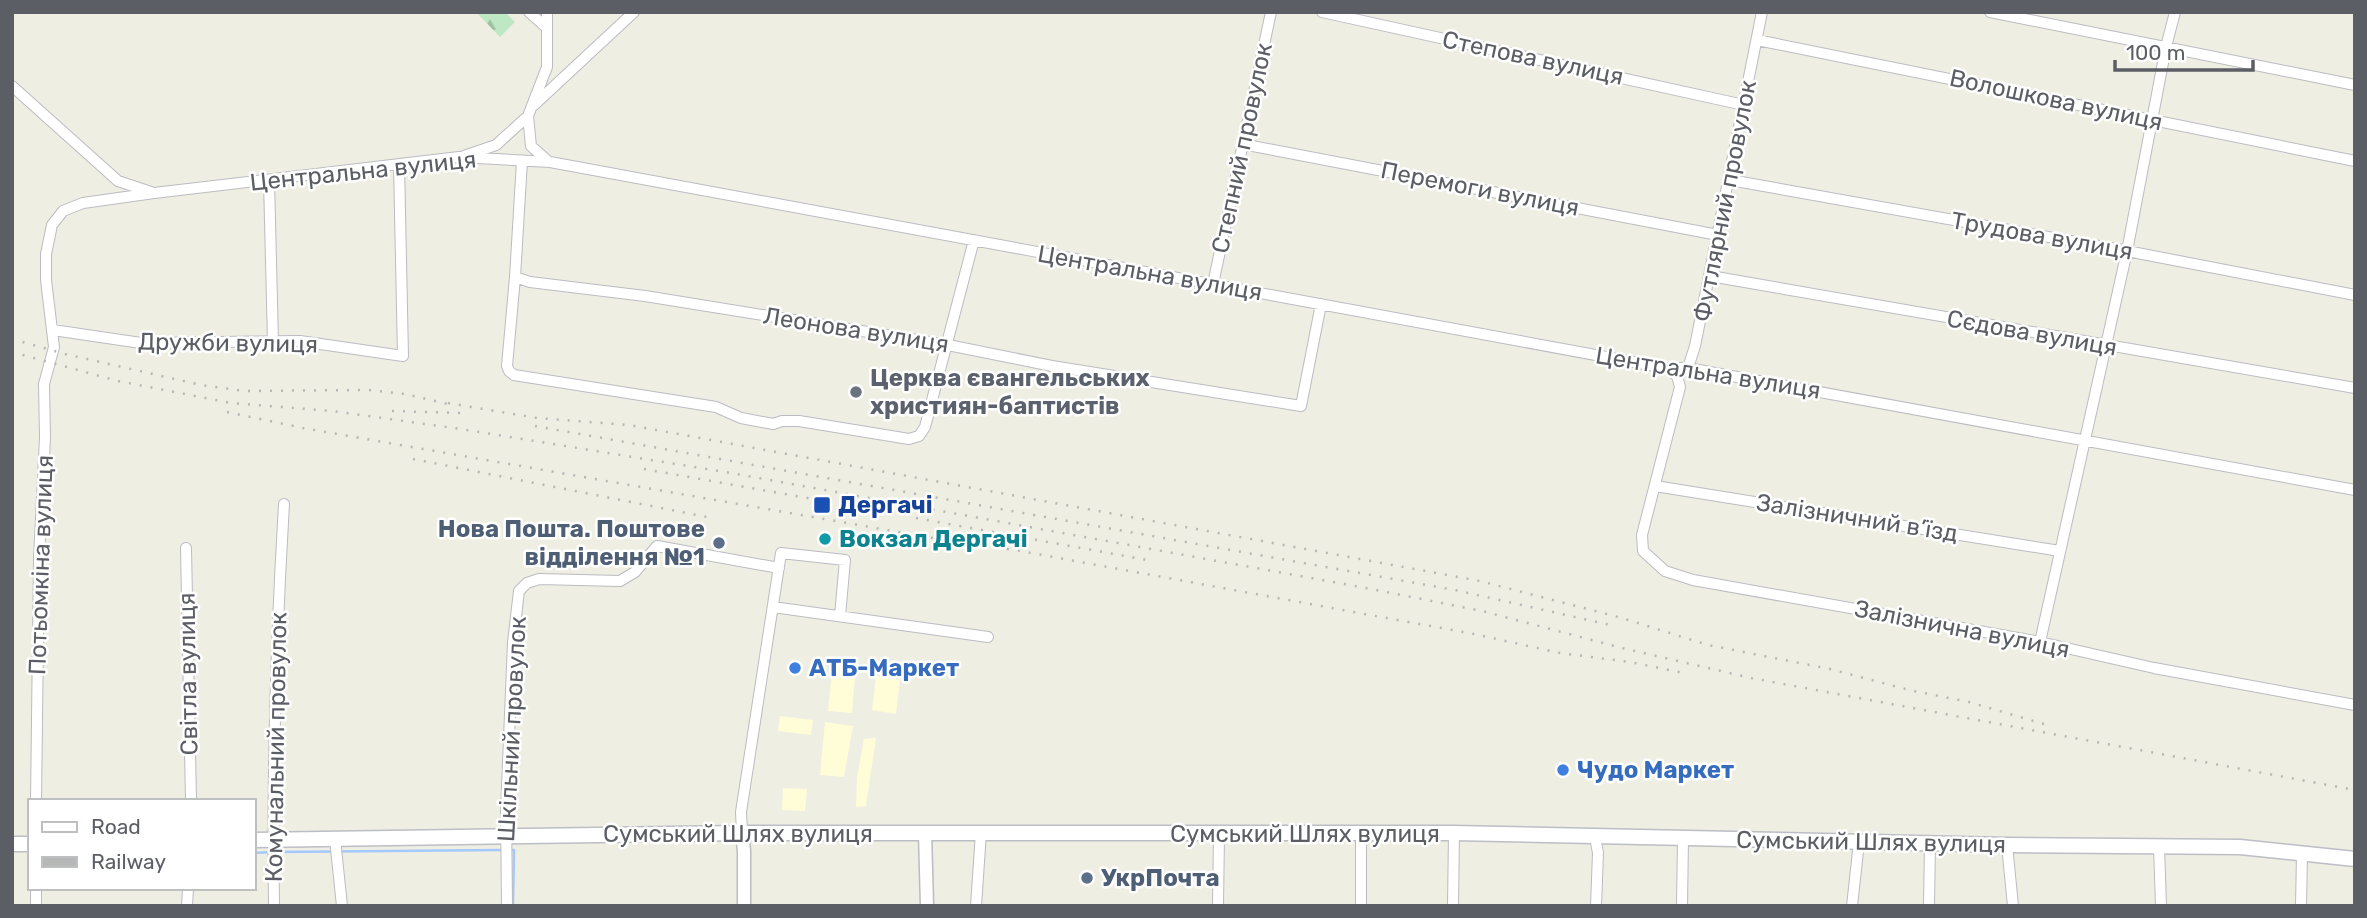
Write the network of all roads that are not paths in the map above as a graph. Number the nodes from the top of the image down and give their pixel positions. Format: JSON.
{"nodes":[{"id":1,"x":528,"y":12,"type":"edge"},
{"id":2,"x":547,"y":12,"type":"edge"},
{"id":3,"x":634,"y":12,"type":"edge"},
{"id":4,"x":1271,"y":12,"type":"edge"},
{"id":5,"x":1322,"y":12,"type":"edge"},
{"id":6,"x":1762,"y":12,"type":"edge"},
{"id":7,"x":1990,"y":12,"type":"edge"},
{"id":8,"x":2175,"y":12,"type":"edge"},
{"id":9,"x":547,"y":28,"type":"junction"},
{"id":10,"x":1757,"y":40,"type":"junction"},
{"id":11,"x":2166,"y":47,"type":"junction"},
{"id":12,"x":2355,"y":85,"type":"edge"},
{"id":13,"x":12,"y":86,"type":"edge"},
{"id":14,"x":1744,"y":105,"type":"junction"},
{"id":15,"x":530,"y":112,"type":"junction"},
{"id":16,"x":2153,"y":121,"type":"junction"},
{"id":17,"x":1242,"y":144,"type":"junction"},
{"id":18,"x":460,"y":157,"type":"junction"},
{"id":19,"x":522,"y":161,"type":"junction"},
{"id":20,"x":2355,"y":161,"type":"edge"},
{"id":21,"x":550,"y":162,"type":"junction"},
{"id":22,"x":399,"y":164,"type":"junction"},
{"id":23,"x":269,"y":180,"type":"junction"},
{"id":24,"x":1730,"y":180,"type":"junction"},
{"id":25,"x":155,"y":193,"type":"junction"},
{"id":26,"x":1718,"y":235,"type":"junction"},
{"id":27,"x":974,"y":240,"type":"junction"},
{"id":28,"x":2127,"y":251,"type":"junction"},
{"id":29,"x":1710,"y":276,"type":"junction"},
{"id":30,"x":515,"y":277,"type":"junction"},
{"id":31,"x":1213,"y":284,"type":"junction"},
{"id":32,"x":2355,"y":295,"type":"edge"},
{"id":33,"x":1321,"y":304,"type":"junction"},
{"id":34,"x":53,"y":330,"type":"junction"},
{"id":35,"x":273,"y":342,"type":"junction"},
{"id":36,"x":948,"y":345,"type":"junction"},
{"id":37,"x":2107,"y":346,"type":"junction"},
{"id":38,"x":1666,"y":368,"type":"junction"},
{"id":39,"x":1688,"y":368,"type":"junction"},
{"id":40,"x":1680,"y":387,"type":"junction"},
{"id":41,"x":2355,"y":388,"type":"edge"},
{"id":42,"x":2085,"y":441,"type":"junction"},
{"id":43,"x":1655,"y":486,"type":"junction"},
{"id":44,"x":2355,"y":490,"type":"edge"},
{"id":45,"x":284,"y":504,"type":"dead end"},
{"id":46,"x":186,"y":548,"type":"dead end"},
{"id":47,"x":2060,"y":551,"type":"junction"},
{"id":48,"x":779,"y":568,"type":"junction"},
{"id":49,"x":773,"y":607,"type":"junction"},
{"id":50,"x":840,"y":616,"type":"junction"},
{"id":51,"x":988,"y":637,"type":"dead end"},
{"id":52,"x":2040,"y":642,"type":"junction"},
{"id":53,"x":2355,"y":705,"type":"edge"},
{"id":54,"x":36,"y":799,"type":"edge"},
{"id":55,"x":191,"y":799,"type":"edge"},
{"id":56,"x":981,"y":832,"type":"junction"},
{"id":57,"x":742,"y":833,"type":"junction"},
{"id":58,"x":925,"y":833,"type":"junction"},
{"id":59,"x":1219,"y":834,"type":"junction"},
{"id":60,"x":1361,"y":834,"type":"junction"},
{"id":61,"x":1454,"y":834,"type":"junction"},
{"id":62,"x":506,"y":837,"type":"junction"},
{"id":63,"x":1595,"y":837,"type":"junction"},
{"id":64,"x":1683,"y":838,"type":"junction"},
{"id":65,"x":335,"y":839,"type":"junction"},
{"id":66,"x":256,"y":840,"type":"edge"},
{"id":67,"x":273,"y":840,"type":"junction"},
{"id":68,"x":1858,"y":842,"type":"junction"},
{"id":69,"x":1930,"y":844,"type":"junction"},
{"id":70,"x":2007,"y":845,"type":"junction"},
{"id":71,"x":2159,"y":846,"type":"junction"},
{"id":72,"x":2302,"y":853,"type":"junction"},
{"id":73,"x":2355,"y":859,"type":"edge"},
{"id":74,"x":274,"y":906,"type":"edge"},
{"id":75,"x":342,"y":906,"type":"edge"},
{"id":76,"x":507,"y":906,"type":"edge"},
{"id":77,"x":744,"y":906,"type":"edge"},
{"id":78,"x":927,"y":906,"type":"edge"},
{"id":79,"x":976,"y":906,"type":"edge"},
{"id":80,"x":1219,"y":906,"type":"edge"},
{"id":81,"x":1361,"y":906,"type":"edge"},
{"id":82,"x":1453,"y":906,"type":"edge"},
{"id":83,"x":1596,"y":906,"type":"edge"},
{"id":84,"x":1682,"y":906,"type":"edge"},
{"id":85,"x":1852,"y":906,"type":"edge"},
{"id":86,"x":1929,"y":906,"type":"edge"},
{"id":87,"x":2013,"y":906,"type":"edge"},
{"id":88,"x":2161,"y":906,"type":"edge"},
{"id":89,"x":2301,"y":906,"type":"edge"}],
"edges":[{"from":1,"to":9,"type":"street"},
{"from":2,"to":9,"type":"street"},
{"from":3,"to":15,"type":"street"},
{"from":4,"to":17,"type":"street","name":"Степний провулок"},
{"from":5,"to":14,"type":"street","name":"Степова вулиця"},
{"from":6,"to":10,"type":"street","name":"Футлярний провулок"},
{"from":7,"to":11,"type":"street"},
{"from":8,"to":11,"type":"street"},
{"from":9,"to":15,"type":"street"},
{"from":10,"to":14,"type":"street","name":"Футлярний провулок"},
{"from":10,"to":16,"type":"street","name":"Волошкова вулиця"},
{"from":11,"to":12,"type":"street"},
{"from":11,"to":16,"type":"street"},
{"from":13,"to":25,"type":"street"},
{"from":14,"to":24,"type":"street","name":"Футлярний провулок"},
{"from":15,"to":18,"type":"street"},
{"from":15,"to":21,"type":"street"},
{"from":16,"to":20,"type":"street","name":"Волошкова вулиця"},
{"from":16,"to":28,"type":"street"},
{"from":17,"to":26,"type":"street","name":"Перемоги вулиця"},
{"from":17,"to":31,"type":"street","name":"Степний провулок"},
{"from":18,"to":19,"type":"street","name":"Центральна вулиця"},
{"from":18,"to":22,"type":"street","name":"Центральна вулиця"},
{"from":19,"to":21,"type":"street","name":"Центральна вулиця"},
{"from":19,"to":30,"type":"street"},
{"from":21,"to":27,"type":"street","name":"Центральна вулиця"},
{"from":22,"to":23,"type":"street","name":"Центральна вулиця"},
{"from":22,"to":35,"type":"street","name":"Дружби вулиця"},
{"from":23,"to":25,"type":"street","name":"Центральна вулиця"},
{"from":23,"to":35,"type":"street"},
{"from":24,"to":26,"type":"street","name":"Футлярний провулок"},
{"from":24,"to":28,"type":"street","name":"Трудова вулиця"},
{"from":25,"to":34,"type":"street","name":"Центральна вулиця"},
{"from":26,"to":29,"type":"street","name":"Футлярний провулок"},
{"from":27,"to":31,"type":"street","name":"Центральна вулиця"},
{"from":27,"to":36,"type":"street"},
{"from":28,"to":32,"type":"street","name":"Трудова вулиця"},
{"from":28,"to":37,"type":"street"},
{"from":29,"to":37,"type":"street","name":"Сєдова вулиця"},
{"from":29,"to":39,"type":"street","name":"Футлярний провулок"},
{"from":30,"to":36,"type":"street","name":"Леонова вулиця"},
{"from":30,"to":36,"type":"street"},
{"from":31,"to":33,"type":"street","name":"Центральна вулиця"},
{"from":33,"to":36,"type":"street","name":"Леонова вулиця"},
{"from":33,"to":38,"type":"street","name":"Центральна вулиця"},
{"from":34,"to":35,"type":"street","name":"Дружби вулиця"},
{"from":34,"to":54,"type":"street","name":"Потьомкіна вулиця"},
{"from":37,"to":41,"type":"street","name":"Сєдова вулиця"},
{"from":37,"to":42,"type":"street"},
{"from":38,"to":39,"type":"street","name":"Центральна вулиця"},
{"from":38,"to":40,"type":"street"},
{"from":39,"to":40,"type":"street","name":"Футлярний провулок"},
{"from":39,"to":42,"type":"street","name":"Центральна вулиця"},
{"from":40,"to":43,"type":"street","name":"Футлярний провулок"},
{"from":42,"to":44,"type":"street","name":"Центральна вулиця"},
{"from":42,"to":47,"type":"street"},
{"from":43,"to":47,"type":"street","name":"Залізничний в’їзд"},
{"from":43,"to":52,"type":"street","name":"Залізнична вулиця"},
{"from":45,"to":67,"type":"street","name":"Комунальний провулок"},
{"from":46,"to":55,"type":"street","name":"Світла вулиця"},
{"from":47,"to":52,"type":"street"},
{"from":48,"to":49,"type":"street"},
{"from":48,"to":50,"type":"street"},
{"from":48,"to":62,"type":"street","name":"Шкільний провулок"},
{"from":49,"to":50,"type":"street"},
{"from":49,"to":57,"type":"street"},
{"from":50,"to":51,"type":"street"},
{"from":52,"to":53,"type":"street","name":"Залізнична вулиця"},
{"from":56,"to":58,"type":"main road","name":"Сумський Шлях вулиця"},
{"from":56,"to":59,"type":"main road","name":"Сумський Шлях вулиця"},
{"from":56,"to":79,"type":"street"},
{"from":57,"to":58,"type":"main road","name":"Сумський Шлях вулиця"},
{"from":57,"to":62,"type":"main road","name":"Сумський Шлях вулиця"},
{"from":57,"to":77,"type":"street"},
{"from":58,"to":78,"type":"street"},
{"from":59,"to":60,"type":"main road","name":"Сумський Шлях вулиця"},
{"from":59,"to":80,"type":"street"},
{"from":60,"to":61,"type":"main road","name":"Сумський Шлях вулиця"},
{"from":60,"to":81,"type":"street"},
{"from":61,"to":63,"type":"main road","name":"Сумський Шлях вулиця"},
{"from":61,"to":82,"type":"street"},
{"from":62,"to":65,"type":"main road","name":"Сумський Шлях вулиця"},
{"from":62,"to":76,"type":"street","name":"Шкільний провулок"},
{"from":63,"to":64,"type":"main road","name":"Сумський Шлях вулиця"},
{"from":63,"to":83,"type":"street"},
{"from":64,"to":68,"type":"main road","name":"Сумський Шлях вулиця"},
{"from":64,"to":84,"type":"street"},
{"from":65,"to":67,"type":"main road","name":"Сумський Шлях вулиця"},
{"from":65,"to":75,"type":"street"},
{"from":66,"to":67,"type":"main road","name":"Сумський Шлях вулиця"},
{"from":67,"to":74,"type":"street","name":"Комунальний провулок"},
{"from":68,"to":69,"type":"main road","name":"Сумський Шлях вулиця"},
{"from":68,"to":85,"type":"street"},
{"from":69,"to":70,"type":"main road","name":"Сумський Шлях вулиця"},
{"from":69,"to":86,"type":"street"},
{"from":70,"to":71,"type":"main road","name":"Сумський Шлях вулиця"},
{"from":70,"to":87,"type":"street"},
{"from":71,"to":72,"type":"main road","name":"Сумський Шлях вулиця"},
{"from":71,"to":88,"type":"street"},
{"from":72,"to":73,"type":"main road","name":"Сумський Шлях вулиця"},
{"from":72,"to":89,"type":"street"}]}
